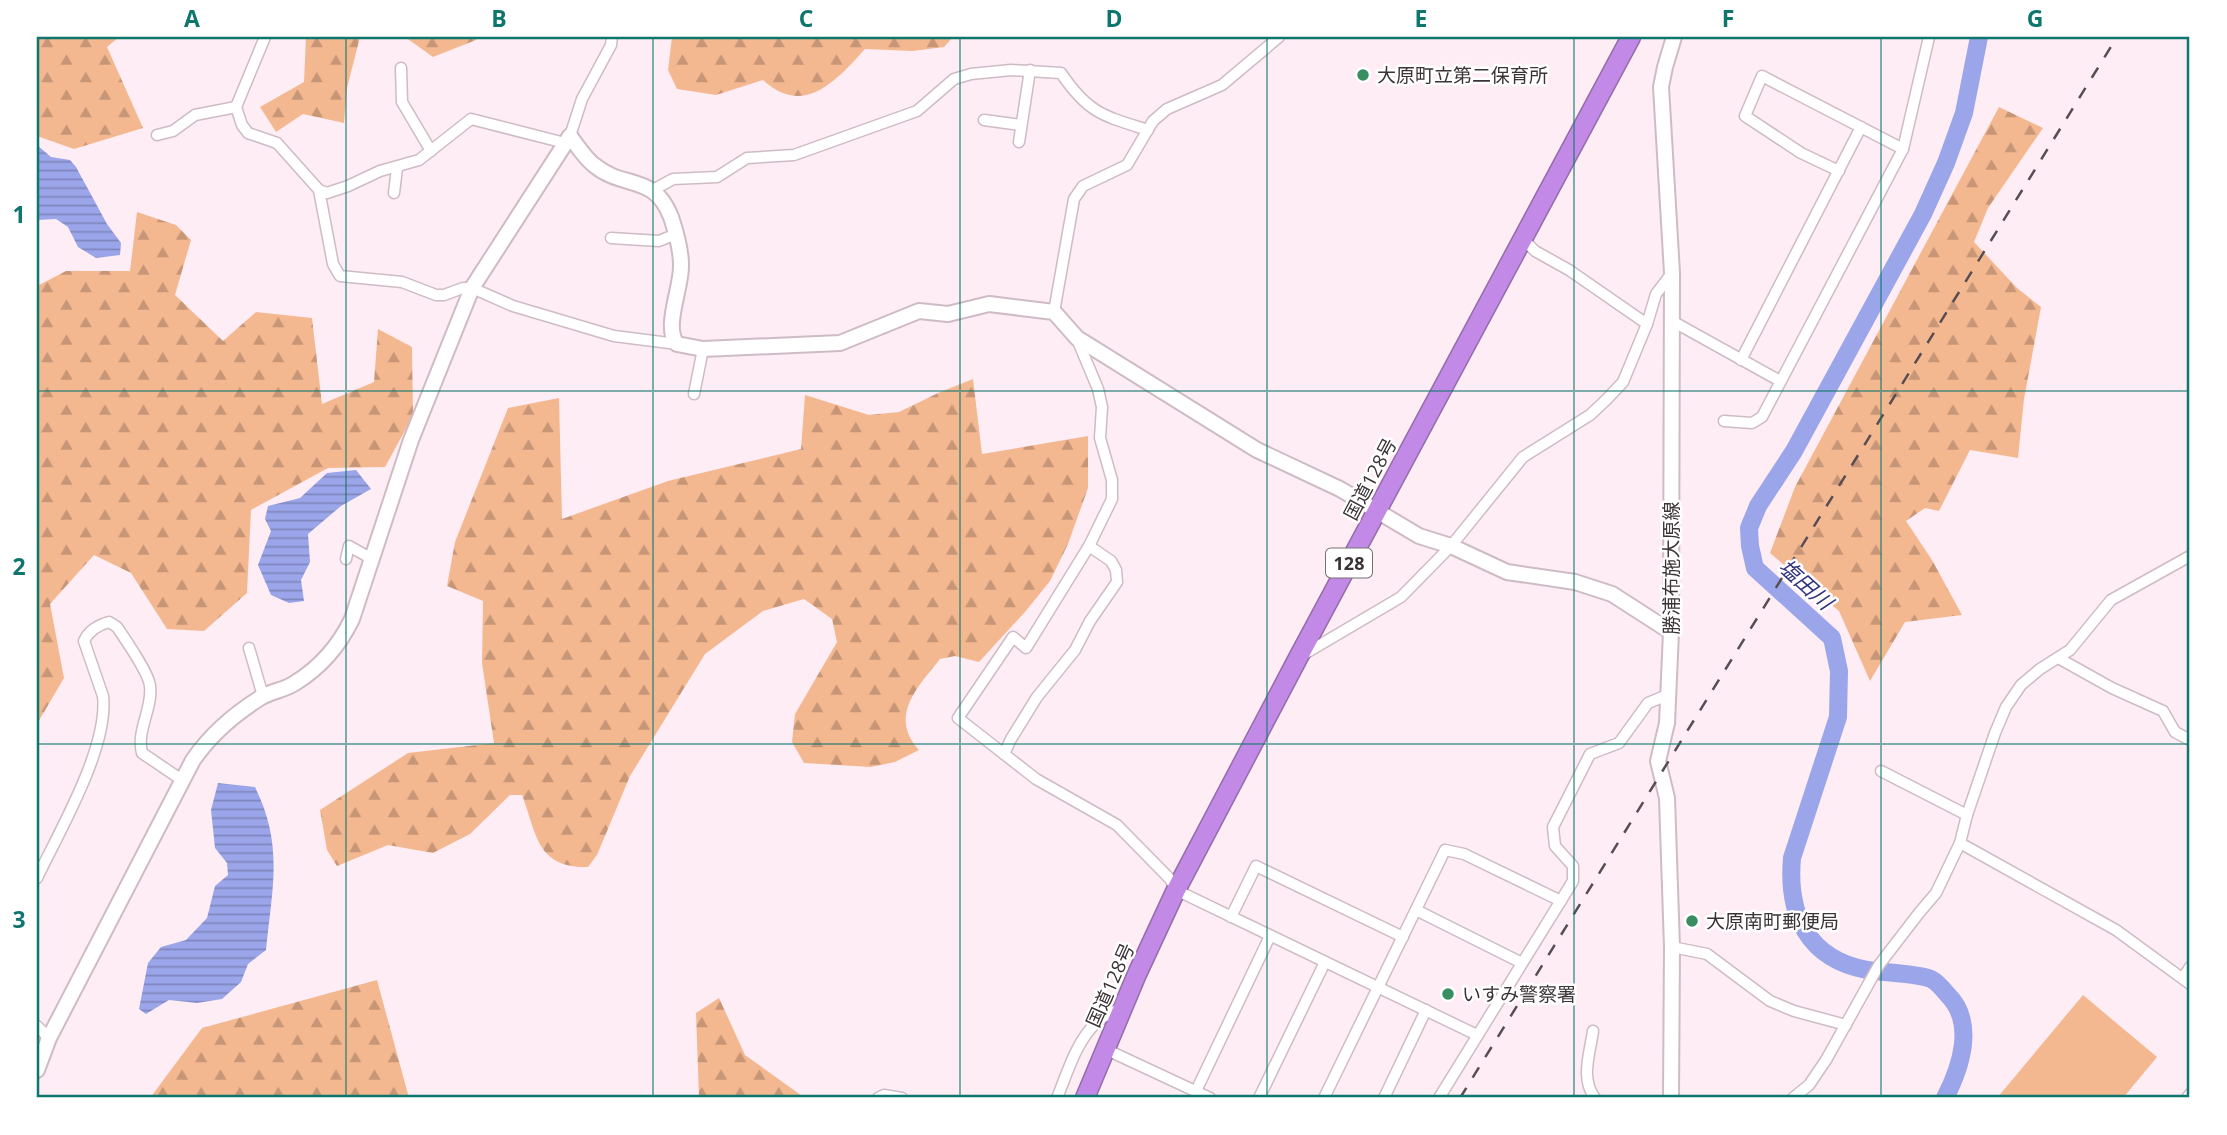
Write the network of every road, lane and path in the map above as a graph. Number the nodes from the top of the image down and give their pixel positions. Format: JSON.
{"nodes":[{"id":1,"x":265,"y":37,"type":"edge"},
{"id":2,"x":612,"y":37,"type":"edge"},
{"id":3,"x":1279,"y":37,"type":"edge"},
{"id":4,"x":1631,"y":37,"type":"edge"},
{"id":5,"x":1674,"y":37,"type":"edge"},
{"id":6,"x":1929,"y":37,"type":"edge"},
{"id":7,"x":401,"y":68,"type":"dead end"},
{"id":8,"x":1030,"y":70,"type":"junction"},
{"id":9,"x":236,"y":107,"type":"junction"},
{"id":10,"x":984,"y":120,"type":"dead end"},
{"id":11,"x":1021,"y":125,"type":"junction"},
{"id":12,"x":1861,"y":127,"type":"junction"},
{"id":13,"x":1147,"y":130,"type":"junction"},
{"id":14,"x":157,"y":135,"type":"dead end"},
{"id":15,"x":568,"y":139,"type":"junction"},
{"id":16,"x":1018,"y":142,"type":"dead end"},
{"id":17,"x":1903,"y":149,"type":"junction"},
{"id":18,"x":431,"y":151,"type":"junction"},
{"id":19,"x":397,"y":167,"type":"junction"},
{"id":20,"x":1839,"y":171,"type":"junction"},
{"id":21,"x":319,"y":190,"type":"junction"},
{"id":22,"x":653,"y":190,"type":"junction"},
{"id":23,"x":394,"y":193,"type":"dead end"},
{"id":24,"x":676,"y":234,"type":"junction"},
{"id":25,"x":611,"y":238,"type":"dead end"},
{"id":26,"x":1523,"y":239,"type":"junction"},
{"id":27,"x":1672,"y":273,"type":"junction"},
{"id":28,"x":472,"y":288,"type":"junction"},
{"id":29,"x":1054,"y":312,"type":"junction"},
{"id":30,"x":1672,"y":321,"type":"junction"},
{"id":31,"x":1647,"y":324,"type":"junction"},
{"id":32,"x":1077,"y":338,"type":"junction"},
{"id":33,"x":677,"y":344,"type":"junction"},
{"id":34,"x":703,"y":349,"type":"junction"},
{"id":35,"x":1741,"y":359,"type":"junction"},
{"id":36,"x":1780,"y":381,"type":"junction"},
{"id":37,"x":694,"y":394,"type":"dead end"},
{"id":38,"x":1724,"y":421,"type":"dead end"},
{"id":39,"x":1376,"y":512,"type":"junction"},
{"id":40,"x":1089,"y":546,"type":"junction"},
{"id":41,"x":1451,"y":546,"type":"junction"},
{"id":42,"x":2190,"y":556,"type":"edge"},
{"id":43,"x":346,"y":559,"type":"dead end"},
{"id":44,"x":372,"y":559,"type":"junction"},
{"id":45,"x":1671,"y":632,"type":"junction"},
{"id":46,"x":249,"y":648,"type":"dead end"},
{"id":47,"x":1297,"y":658,"type":"junction"},
{"id":48,"x":2060,"y":659,"type":"junction"},
{"id":49,"x":1670,"y":694,"type":"junction"},
{"id":50,"x":263,"y":696,"type":"junction"},
{"id":51,"x":2190,"y":740,"type":"edge"},
{"id":52,"x":1004,"y":754,"type":"junction"},
{"id":53,"x":1881,"y":771,"type":"dead end"},
{"id":54,"x":182,"y":780,"type":"junction"},
{"id":55,"x":1967,"y":815,"type":"junction"},
{"id":56,"x":1960,"y":843,"type":"junction"},
{"id":57,"x":37,"y":878,"type":"edge"},
{"id":58,"x":1176,"y":890,"type":"junction"},
{"id":59,"x":1561,"y":901,"type":"junction"},
{"id":60,"x":1416,"y":910,"type":"junction"},
{"id":61,"x":1231,"y":917,"type":"junction"},
{"id":62,"x":1270,"y":936,"type":"junction"},
{"id":63,"x":1403,"y":937,"type":"junction"},
{"id":64,"x":1672,"y":947,"type":"junction"},
{"id":65,"x":1325,"y":962,"type":"junction"},
{"id":66,"x":1522,"y":963,"type":"junction"},
{"id":67,"x":2190,"y":967,"type":"edge"},
{"id":68,"x":2187,"y":981,"type":"edge"},
{"id":69,"x":1378,"y":988,"type":"junction"},
{"id":70,"x":1123,"y":1007,"type":"junction"},
{"id":71,"x":1426,"y":1010,"type":"junction"},
{"id":72,"x":1846,"y":1025,"type":"junction"},
{"id":73,"x":37,"y":1026,"type":"edge"},
{"id":74,"x":1593,"y":1031,"type":"dead end"},
{"id":75,"x":1478,"y":1035,"type":"junction"},
{"id":76,"x":48,"y":1038,"type":"junction"},
{"id":77,"x":1105,"y":1049,"type":"junction"},
{"id":78,"x":37,"y":1070,"type":"edge"},
{"id":79,"x":1196,"y":1091,"type":"junction"},
{"id":80,"x":2190,"y":1094,"type":"edge"},
{"id":81,"x":878,"y":1098,"type":"edge"},
{"id":82,"x":902,"y":1098,"type":"edge"},
{"id":83,"x":1057,"y":1098,"type":"edge"},
{"id":84,"x":1085,"y":1098,"type":"edge"},
{"id":85,"x":1210,"y":1098,"type":"edge"},
{"id":86,"x":1259,"y":1098,"type":"edge"},
{"id":87,"x":1324,"y":1098,"type":"edge"},
{"id":88,"x":1384,"y":1098,"type":"edge"},
{"id":89,"x":1439,"y":1098,"type":"edge"},
{"id":90,"x":1595,"y":1098,"type":"edge"},
{"id":91,"x":1671,"y":1098,"type":"edge"},
{"id":92,"x":1793,"y":1098,"type":"edge"},
{"id":93,"x":2187,"y":1098,"type":"edge"}],
"edges":[{"from":1,"to":9,"type":"street"},
{"from":2,"to":15,"type":"street"},
{"from":3,"to":13,"type":"street"},
{"from":4,"to":26,"type":"highway","name":"国道128号","number":"128"},
{"from":5,"to":27,"type":"street","name":"勝浦布施大原線"},
{"from":6,"to":17,"type":"street"},
{"from":7,"to":18,"type":"street"},
{"from":8,"to":11,"type":"street"},
{"from":8,"to":13,"type":"street"},
{"from":8,"to":22,"type":"street"},
{"from":9,"to":14,"type":"street"},
{"from":9,"to":21,"type":"street"},
{"from":10,"to":11,"type":"street"},
{"from":11,"to":16,"type":"street"},
{"from":12,"to":17,"type":"street"},
{"from":12,"to":20,"type":"street"},
{"from":12,"to":20,"type":"street"},
{"from":13,"to":29,"type":"street"},
{"from":15,"to":18,"type":"street"},
{"from":15,"to":22,"type":"street"},
{"from":15,"to":28,"type":"street"},
{"from":17,"to":36,"type":"street"},
{"from":18,"to":19,"type":"street"},
{"from":19,"to":21,"type":"street"},
{"from":19,"to":23,"type":"street"},
{"from":20,"to":35,"type":"street"},
{"from":21,"to":28,"type":"street"},
{"from":22,"to":24,"type":"street"},
{"from":24,"to":25,"type":"street"},
{"from":24,"to":33,"type":"street"},
{"from":26,"to":31,"type":"street"},
{"from":26,"to":39,"type":"highway","name":"国道128号","number":"128"},
{"from":27,"to":30,"type":"street","name":"勝浦布施大原線"},
{"from":27,"to":31,"type":"street"},
{"from":28,"to":33,"type":"street"},
{"from":28,"to":44,"type":"street"},
{"from":29,"to":32,"type":"street"},
{"from":29,"to":34,"type":"street"},
{"from":30,"to":35,"type":"street"},
{"from":30,"to":45,"type":"street","name":"勝浦布施大原線"},
{"from":31,"to":41,"type":"street"},
{"from":32,"to":39,"type":"street"},
{"from":32,"to":40,"type":"street"},
{"from":33,"to":34,"type":"street"},
{"from":34,"to":37,"type":"street"},
{"from":35,"to":36,"type":"street"},
{"from":36,"to":38,"type":"street"},
{"from":39,"to":41,"type":"street"},
{"from":39,"to":47,"type":"highway","name":"国道128号","number":"128"},
{"from":40,"to":52,"type":"street"},
{"from":40,"to":52,"type":"street"},
{"from":41,"to":45,"type":"street"},
{"from":41,"to":47,"type":"street"},
{"from":42,"to":48,"type":"street"},
{"from":43,"to":44,"type":"street"},
{"from":44,"to":50,"type":"street"},
{"from":45,"to":49,"type":"street","name":"勝浦布施大原線"},
{"from":46,"to":50,"type":"street"},
{"from":47,"to":58,"type":"highway","name":"国道128号","number":"128"},
{"from":48,"to":51,"type":"street"},
{"from":48,"to":55,"type":"street"},
{"from":49,"to":59,"type":"street"},
{"from":49,"to":64,"type":"street","name":"勝浦布施大原線"},
{"from":50,"to":54,"type":"street"},
{"from":52,"to":58,"type":"street"},
{"from":53,"to":55,"type":"street"},
{"from":54,"to":57,"type":"street"},
{"from":54,"to":76,"type":"street"},
{"from":55,"to":56,"type":"street"},
{"from":56,"to":68,"type":"street"},
{"from":56,"to":72,"type":"street"},
{"from":58,"to":61,"type":"street"},
{"from":58,"to":70,"type":"highway","name":"国道128号","number":"128"},
{"from":59,"to":60,"type":"street"},
{"from":59,"to":66,"type":"street"},
{"from":60,"to":63,"type":"street"},
{"from":60,"to":66,"type":"street"},
{"from":61,"to":62,"type":"street"},
{"from":61,"to":63,"type":"street"},
{"from":62,"to":65,"type":"street"},
{"from":62,"to":79,"type":"street"},
{"from":63,"to":69,"type":"street"},
{"from":64,"to":72,"type":"street"},
{"from":64,"to":91,"type":"street","name":"勝浦布施大原線"},
{"from":65,"to":69,"type":"street"},
{"from":65,"to":86,"type":"street"},
{"from":66,"to":75,"type":"street"},
{"from":67,"to":68,"type":"street"},
{"from":69,"to":71,"type":"street"},
{"from":69,"to":87,"type":"street"},
{"from":70,"to":77,"type":"highway","name":"国道128号","number":"128"},
{"from":70,"to":83,"type":"street"},
{"from":71,"to":75,"type":"street"},
{"from":71,"to":88,"type":"street"},
{"from":72,"to":92,"type":"street"},
{"from":73,"to":76,"type":"street"},
{"from":74,"to":90,"type":"street"},
{"from":75,"to":89,"type":"street"},
{"from":76,"to":78,"type":"street"},
{"from":77,"to":79,"type":"street"},
{"from":77,"to":84,"type":"highway","name":"国道128号","number":"128"},
{"from":79,"to":85,"type":"street"},
{"from":80,"to":93,"type":"street"},
{"from":81,"to":82,"type":"street"}]}
